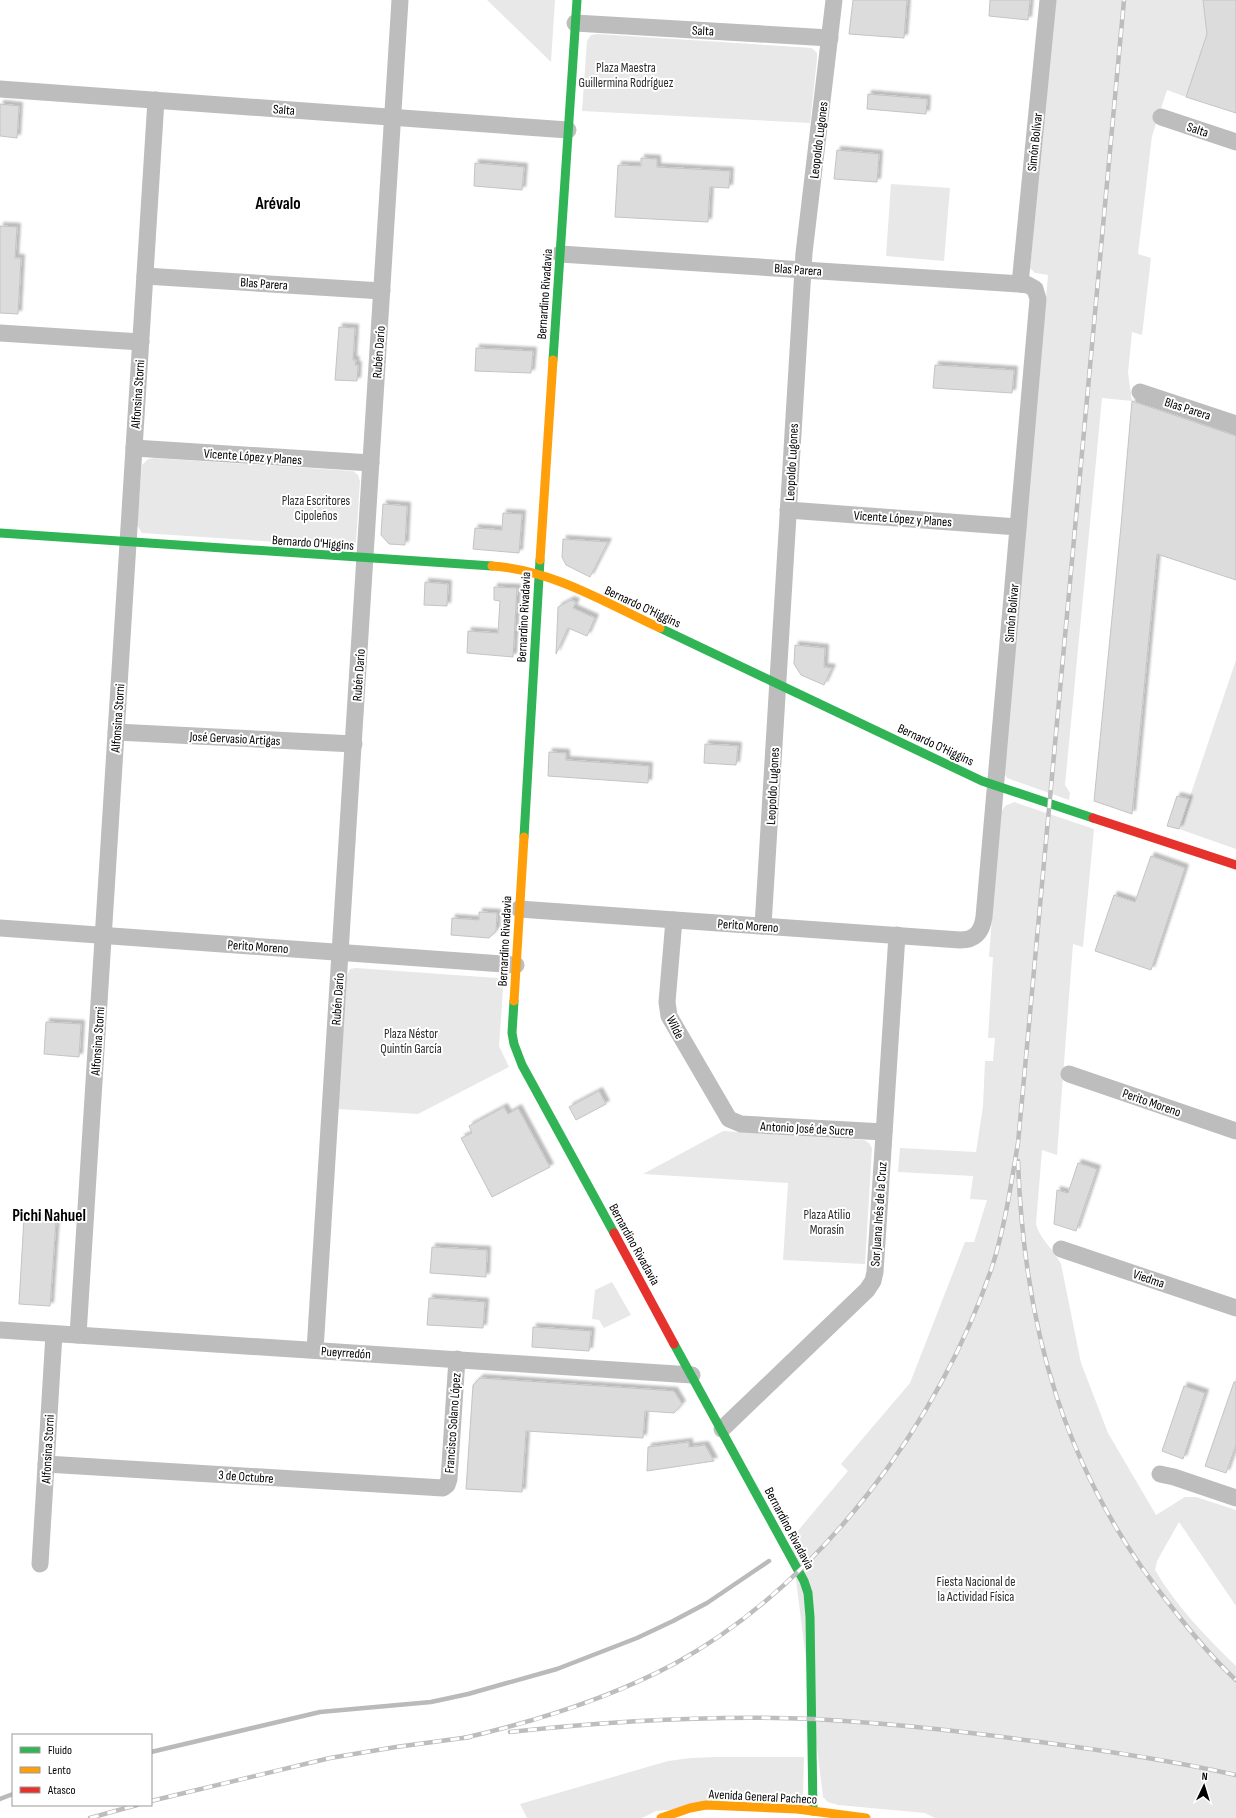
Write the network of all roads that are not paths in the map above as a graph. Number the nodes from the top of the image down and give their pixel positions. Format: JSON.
{"nodes":[{"id":1,"x":400,"y":0,"type":"edge"},
{"id":2,"x":577,"y":0,"type":"edge"},
{"id":3,"x":834,"y":0,"type":"edge"},
{"id":4,"x":1048,"y":0,"type":"edge"},
{"id":5,"x":575,"y":23,"type":"junction"},
{"id":6,"x":830,"y":38,"type":"junction"},
{"id":7,"x":0,"y":89,"type":"edge"},
{"id":8,"x":156,"y":100,"type":"junction"},
{"id":9,"x":393,"y":117,"type":"junction"},
{"id":10,"x":1161,"y":117,"type":"dead end"},
{"id":11,"x":568,"y":130,"type":"junction"},
{"id":12,"x":1236,"y":142,"type":"edge"},
{"id":13,"x":560,"y":254,"type":"junction"},
{"id":14,"x":803,"y":270,"type":"junction"},
{"id":15,"x":145,"y":276,"type":"junction"},
{"id":16,"x":1027,"y":286,"type":"junction"},
{"id":17,"x":382,"y":291,"type":"junction"},
{"id":18,"x":0,"y":333,"type":"edge"},
{"id":19,"x":141,"y":342,"type":"junction"},
{"id":20,"x":1140,"y":392,"type":"dead end"},
{"id":21,"x":1236,"y":424,"type":"edge"},
{"id":22,"x":134,"y":448,"type":"junction"},
{"id":23,"x":371,"y":463,"type":"junction"},
{"id":24,"x":788,"y":510,"type":"junction"},
{"id":25,"x":1018,"y":527,"type":"junction"},
{"id":26,"x":0,"y":533,"type":"edge"},
{"id":27,"x":128,"y":542,"type":"junction"},
{"id":28,"x":365,"y":558,"type":"junction"},
{"id":29,"x":539,"y":574,"type":"junction"},
{"id":30,"x":778,"y":684,"type":"junction"},
{"id":31,"x":116,"y":732,"type":"junction"},
{"id":32,"x":354,"y":744,"type":"junction"},
{"id":33,"x":996,"y":786,"type":"junction"},
{"id":34,"x":1236,"y":865,"type":"edge"},
{"id":35,"x":519,"y":909,"type":"junction"},
{"id":36,"x":674,"y":920,"type":"junction"},
{"id":37,"x":763,"y":926,"type":"junction"},
{"id":38,"x":0,"y":928,"type":"edge"},
{"id":39,"x":104,"y":935,"type":"junction"},
{"id":40,"x":897,"y":935,"type":"junction"},
{"id":41,"x":977,"y":935,"type":"joint"},
{"id":42,"x":340,"y":952,"type":"junction"},
{"id":43,"x":516,"y":965,"type":"junction"},
{"id":44,"x":1069,"y":1074,"type":"dead end"},
{"id":45,"x":731,"y":1121,"type":"joint"},
{"id":46,"x":1236,"y":1131,"type":"edge"},
{"id":47,"x":884,"y":1132,"type":"junction"},
{"id":48,"x":1061,"y":1249,"type":"dead end"},
{"id":49,"x":1236,"y":1308,"type":"edge"},
{"id":50,"x":0,"y":1330,"type":"edge"},
{"id":51,"x":54,"y":1334,"type":"junction"},
{"id":52,"x":78,"y":1335,"type":"junction"},
{"id":53,"x":315,"y":1350,"type":"junction"},
{"id":54,"x":457,"y":1359,"type":"junction"},
{"id":55,"x":692,"y":1375,"type":"junction"},
{"id":56,"x":722,"y":1429,"type":"junction"},
{"id":57,"x":46,"y":1464,"type":"junction"},
{"id":58,"x":1160,"y":1474,"type":"dead end"},
{"id":59,"x":445,"y":1486,"type":"joint"},
{"id":60,"x":1236,"y":1497,"type":"edge"},
{"id":61,"x":40,"y":1564,"type":"dead end"},
{"id":62,"x":813,"y":1811,"type":"junction"},
{"id":63,"x":661,"y":1818,"type":"edge"},
{"id":64,"x":866,"y":1818,"type":"edge"}],
"edges":[{"from":1,"to":9,"type":"street","name":"Rubén Darío"},
{"from":2,"to":5,"type":"main road","name":"Bernardino Rivadavia"},
{"from":3,"to":6,"type":"street","name":"Leopoldo Lugones"},
{"from":4,"to":16,"type":"street","name":"Simón Bolívar"},
{"from":5,"to":6,"type":"street","name":"Salta"},
{"from":5,"to":11,"type":"main road","name":"Bernardino Rivadavia"},
{"from":6,"to":14,"type":"street","name":"Leopoldo Lugones"},
{"from":7,"to":8,"type":"street","name":"Salta"},
{"from":8,"to":9,"type":"street","name":"Salta"},
{"from":8,"to":15,"type":"street","name":"Alfonsina Storni"},
{"from":9,"to":11,"type":"street","name":"Salta"},
{"from":9,"to":17,"type":"street","name":"Rubén Darío"},
{"from":10,"to":12,"type":"street","name":"Salta"},
{"from":11,"to":13,"type":"main road","name":"Bernardino Rivadavia"},
{"from":13,"to":14,"type":"street","name":"Blas Parera"},
{"from":13,"to":29,"type":"main road","name":"Bernardino Rivadavia"},
{"from":14,"to":16,"type":"street","name":"Blas Parera"},
{"from":14,"to":24,"type":"street","name":"Leopoldo Lugones"},
{"from":15,"to":17,"type":"street","name":"Blas Parera"},
{"from":15,"to":19,"type":"street","name":"Alfonsina Storni"},
{"from":16,"to":25,"type":"street","name":"Simón Bolívar"},
{"from":17,"to":23,"type":"street","name":"Rubén Darío"},
{"from":18,"to":19,"type":"street"},
{"from":19,"to":22,"type":"street","name":"Alfonsina Storni"},
{"from":20,"to":21,"type":"street","name":"Blas Parera"},
{"from":22,"to":23,"type":"street","name":"Vicente López y Planes"},
{"from":22,"to":27,"type":"street","name":"Alfonsina Storni"},
{"from":23,"to":28,"type":"street","name":"Rubén Darío"},
{"from":24,"to":25,"type":"street","name":"Vicente López y Planes"},
{"from":24,"to":30,"type":"street","name":"Leopoldo Lugones"},
{"from":25,"to":33,"type":"street","name":"Simón Bolívar"},
{"from":26,"to":27,"type":"main road","name":"Bernardo O'Higgins"},
{"from":27,"to":28,"type":"main road","name":"Bernardo O'Higgins"},
{"from":27,"to":31,"type":"street","name":"Alfonsina Storni"},
{"from":28,"to":29,"type":"main road","name":"Bernardo O'Higgins"},
{"from":28,"to":32,"type":"street","name":"Rubén Darío"},
{"from":29,"to":30,"type":"main road","name":"Bernardo O'Higgins"},
{"from":29,"to":35,"type":"main road","name":"Bernardino Rivadavia"},
{"from":30,"to":33,"type":"main road","name":"Bernardo O'Higgins"},
{"from":30,"to":37,"type":"street","name":"Leopoldo Lugones"},
{"from":31,"to":32,"type":"street","name":"José Gervasio Artigas"},
{"from":31,"to":39,"type":"street","name":"Alfonsina Storni"},
{"from":32,"to":42,"type":"street","name":"Rubén Darío"},
{"from":33,"to":34,"type":"main road","name":"Bernardo O'Higgins"},
{"from":33,"to":41,"type":"street","name":"Simón Bolívar"},
{"from":35,"to":36,"type":"street","name":"Perito Moreno"},
{"from":35,"to":43,"type":"main road","name":"Bernardino Rivadavia"},
{"from":36,"to":37,"type":"street","name":"Perito Moreno"},
{"from":36,"to":45,"type":"street","name":"Wilde"},
{"from":37,"to":40,"type":"street","name":"Perito Moreno"},
{"from":38,"to":39,"type":"street","name":"Perito Moreno"},
{"from":39,"to":42,"type":"street","name":"Perito Moreno"},
{"from":39,"to":52,"type":"street","name":"Alfonsina Storni"},
{"from":40,"to":41,"type":"street","name":"Perito Moreno"},
{"from":40,"to":47,"type":"street","name":"Sor Juana Inés de la Cruz"},
{"from":42,"to":43,"type":"street","name":"Perito Moreno"},
{"from":42,"to":53,"type":"street","name":"Rubén Darío"},
{"from":43,"to":55,"type":"main road","name":"Bernardino Rivadavia"},
{"from":44,"to":46,"type":"street","name":"Perito Moreno"},
{"from":45,"to":47,"type":"street","name":"Antonio José de Sucre"},
{"from":47,"to":56,"type":"street","name":"Sor Juana Inés de la Cruz"},
{"from":48,"to":49,"type":"street","name":"Viedma"},
{"from":50,"to":51,"type":"street","name":"Pueyrredón"},
{"from":51,"to":52,"type":"street","name":"Pueyrredón"},
{"from":51,"to":57,"type":"street","name":"Alfonsina Storni"},
{"from":52,"to":53,"type":"street","name":"Pueyrredón"},
{"from":53,"to":54,"type":"street","name":"Pueyrredón"},
{"from":54,"to":55,"type":"street","name":"Pueyrredón"},
{"from":54,"to":59,"type":"street","name":"Francisco Solano López"},
{"from":55,"to":56,"type":"main road","name":"Bernardino Rivadavia"},
{"from":56,"to":62,"type":"main road","name":"Bernardino Rivadavia"},
{"from":57,"to":59,"type":"street","name":"3 de Octubre"},
{"from":57,"to":61,"type":"street","name":"Alfonsina Storni"},
{"from":58,"to":60,"type":"street"},
{"from":62,"to":63,"type":"main road","name":"Avenida General Pacheco"},
{"from":62,"to":64,"type":"main road","name":"Avenida General Pacheco"}]}
